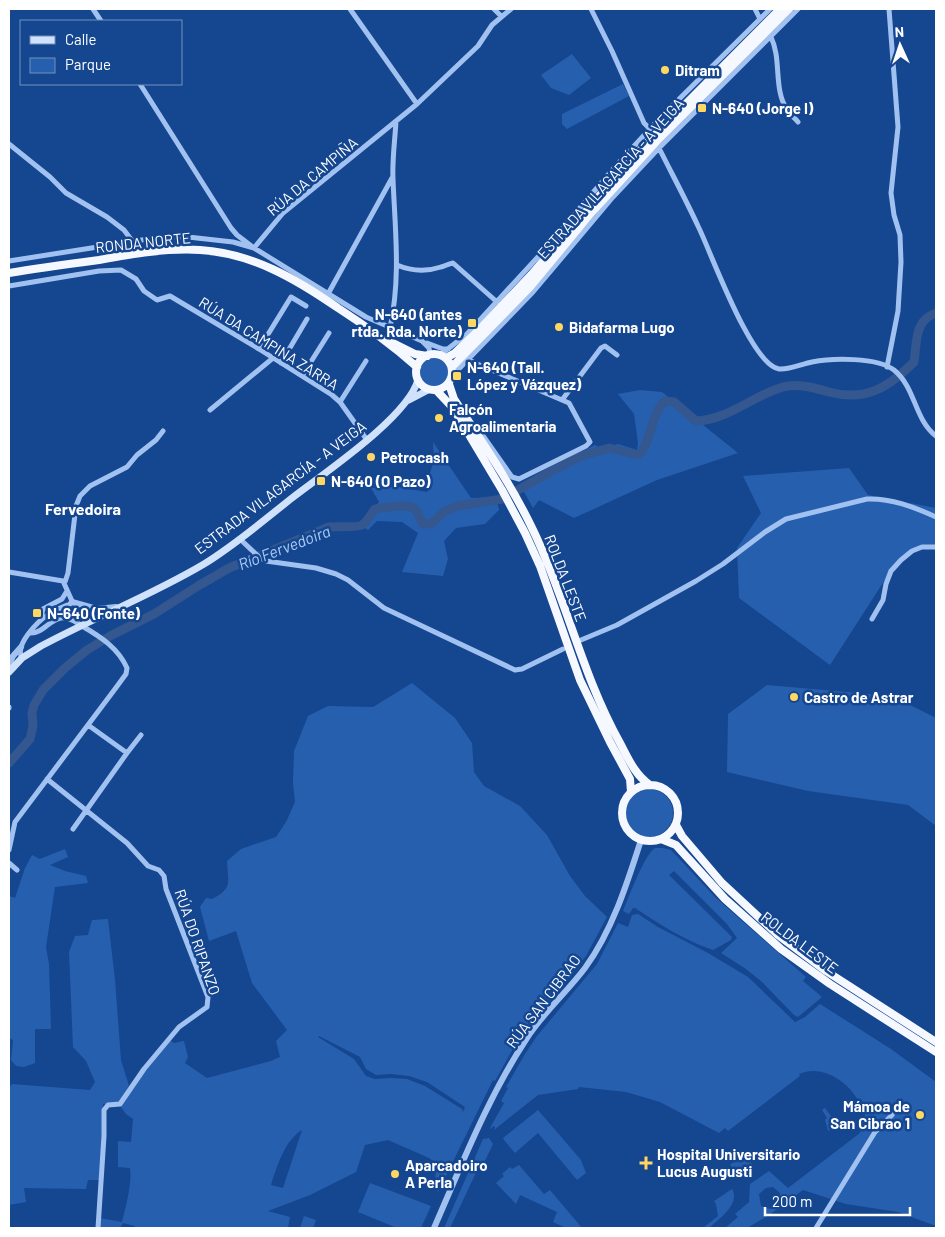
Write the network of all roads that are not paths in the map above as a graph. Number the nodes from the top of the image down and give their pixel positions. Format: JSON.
{"nodes":[{"id":1,"x":93,"y":9,"type":"edge"},
{"id":2,"x":350,"y":9,"type":"edge"},
{"id":3,"x":494,"y":9,"type":"edge"},
{"id":4,"x":511,"y":9,"type":"edge"},
{"id":5,"x":591,"y":9,"type":"edge"},
{"id":6,"x":755,"y":9,"type":"edge"},
{"id":7,"x":770,"y":9,"type":"edge"},
{"id":8,"x":780,"y":9,"type":"edge"},
{"id":9,"x":789,"y":9,"type":"edge"},
{"id":10,"x":798,"y":9,"type":"edge"},
{"id":11,"x":889,"y":9,"type":"edge"},
{"id":12,"x":501,"y":16,"type":"junction"},
{"id":13,"x":760,"y":19,"type":"junction"},
{"id":14,"x":100,"y":20,"type":"edge"},
{"id":15,"x":771,"y":37,"type":"junction"},
{"id":16,"x":141,"y":85,"type":"edge"},
{"id":17,"x":417,"y":104,"type":"junction"},
{"id":18,"x":396,"y":121,"type":"junction"},
{"id":19,"x":798,"y":122,"type":"dead end"},
{"id":20,"x":650,"y":129,"type":"junction"},
{"id":21,"x":9,"y":144,"type":"edge"},
{"id":22,"x":659,"y":148,"type":"junction"},
{"id":23,"x":393,"y":177,"type":"junction"},
{"id":24,"x":133,"y":242,"type":"junction"},
{"id":25,"x":254,"y":248,"type":"junction"},
{"id":26,"x":9,"y":261,"type":"edge"},
{"id":27,"x":397,"y":265,"type":"junction"},
{"id":28,"x":9,"y":273,"type":"edge"},
{"id":29,"x":9,"y":286,"type":"edge"},
{"id":30,"x":328,"y":294,"type":"junction"},
{"id":31,"x":497,"y":302,"type":"junction"},
{"id":32,"x":306,"y":306,"type":"dead end"},
{"id":33,"x":308,"y":319,"type":"dead end"},
{"id":34,"x":390,"y":328,"type":"junction"},
{"id":35,"x":329,"y":333,"type":"dead end"},
{"id":36,"x":378,"y":335,"type":"junction"},
{"id":37,"x":424,"y":342,"type":"junction"},
{"id":38,"x":259,"y":349,"type":"junction"},
{"id":39,"x":448,"y":349,"type":"junction"},
{"id":40,"x":428,"y":355,"type":"junction"},
{"id":41,"x":617,"y":355,"type":"dead end"},
{"id":42,"x":443,"y":356,"type":"junction"},
{"id":43,"x":273,"y":358,"type":"junction"},
{"id":44,"x":468,"y":359,"type":"junction"},
{"id":45,"x":366,"y":361,"type":"dead end"},
{"id":46,"x":280,"y":363,"type":"junction"},
{"id":47,"x":416,"y":367,"type":"junction"},
{"id":48,"x":887,"y":367,"type":"junction"},
{"id":49,"x":452,"y":371,"type":"junction"},
{"id":50,"x":302,"y":376,"type":"junction"},
{"id":51,"x":418,"y":380,"type":"junction"},
{"id":52,"x":449,"y":384,"type":"junction"},
{"id":53,"x":433,"y":390,"type":"junction"},
{"id":54,"x":562,"y":400,"type":"junction"},
{"id":55,"x":340,"y":402,"type":"junction"},
{"id":56,"x":405,"y":404,"type":"junction"},
{"id":57,"x":210,"y":410,"type":"dead end"},
{"id":58,"x":474,"y":430,"type":"junction"},
{"id":59,"x":162,"y":431,"type":"dead end"},
{"id":60,"x":936,"y":436,"type":"edge"},
{"id":61,"x":367,"y":440,"type":"junction"},
{"id":62,"x":936,"y":517,"type":"edge"},
{"id":63,"x":240,"y":540,"type":"junction"},
{"id":64,"x":936,"y":547,"type":"edge"},
{"id":65,"x":9,"y":572,"type":"edge"},
{"id":66,"x":64,"y":582,"type":"junction"},
{"id":67,"x":67,"y":591,"type":"junction"},
{"id":68,"x":60,"y":600,"type":"junction"},
{"id":69,"x":71,"y":600,"type":"junction"},
{"id":70,"x":122,"y":605,"type":"junction"},
{"id":71,"x":872,"y":619,"type":"dead end"},
{"id":72,"x":40,"y":621,"type":"junction"},
{"id":73,"x":30,"y":633,"type":"junction"},
{"id":74,"x":581,"y":640,"type":"dead end"},
{"id":75,"x":21,"y":647,"type":"junction"},
{"id":76,"x":563,"y":649,"type":"dead end"},
{"id":77,"x":22,"y":658,"type":"junction"},
{"id":78,"x":9,"y":665,"type":"edge"},
{"id":79,"x":9,"y":672,"type":"edge"},
{"id":80,"x":88,"y":725,"type":"junction"},
{"id":81,"x":141,"y":735,"type":"dead end"},
{"id":82,"x":127,"y":753,"type":"junction"},
{"id":83,"x":47,"y":780,"type":"junction"},
{"id":84,"x":650,"y":785,"type":"junction"},
{"id":85,"x":631,"y":792,"type":"junction"},
{"id":86,"x":86,"y":810,"type":"junction"},
{"id":87,"x":676,"y":825,"type":"junction"},
{"id":88,"x":73,"y":829,"type":"dead end"},
{"id":89,"x":641,"y":840,"type":"junction"},
{"id":90,"x":661,"y":840,"type":"junction"},
{"id":91,"x":9,"y":850,"type":"edge"},
{"id":92,"x":9,"y":863,"type":"edge"},
{"id":93,"x":17,"y":870,"type":"dead end"},
{"id":94,"x":936,"y":1042,"type":"edge"},
{"id":95,"x":936,"y":1052,"type":"edge"},
{"id":96,"x":892,"y":1115,"type":"dead end"},
{"id":97,"x":98,"y":1228,"type":"edge"},
{"id":98,"x":434,"y":1228,"type":"edge"},
{"id":99,"x":816,"y":1228,"type":"edge"}],
"edges":[{"from":1,"to":14,"type":"street"},
{"from":2,"to":17,"type":"street"},
{"from":3,"to":12,"type":"street"},
{"from":4,"to":12,"type":"street","name":"RÚA DA CAMPIÑA"},
{"from":5,"to":20,"type":"street"},
{"from":6,"to":13,"type":"street"},
{"from":7,"to":13,"type":"street"},
{"from":8,"to":42,"type":"highway","name":"ESTRADA VILAGARCÍA - A VEIGA"},
{"from":9,"to":49,"type":"highway","name":"ESTRADA VILAGARCÍA - A VEIGA"},
{"from":10,"to":15,"type":"street"},
{"from":11,"to":48,"type":"street"},
{"from":12,"to":17,"type":"street","name":"RÚA DA CAMPIÑA"},
{"from":13,"to":20,"type":"street"},
{"from":15,"to":19,"type":"street"},
{"from":15,"to":22,"type":"street"},
{"from":16,"to":25,"type":"street"},
{"from":17,"to":18,"type":"street","name":"RÚA DA CAMPIÑA"},
{"from":18,"to":23,"type":"street"},
{"from":18,"to":25,"type":"street","name":"RÚA DA CAMPIÑA"},
{"from":20,"to":31,"type":"street"},
{"from":21,"to":24,"type":"street"},
{"from":22,"to":44,"type":"street"},
{"from":22,"to":48,"type":"street"},
{"from":23,"to":27,"type":"street"},
{"from":23,"to":30,"type":"street"},
{"from":24,"to":25,"type":"street"},
{"from":24,"to":26,"type":"street"},
{"from":25,"to":30,"type":"street"},
{"from":27,"to":31,"type":"street"},
{"from":27,"to":34,"type":"street"},
{"from":28,"to":36,"type":"highway","name":"RONDA NORTE"},
{"from":29,"to":38,"type":"street","name":"RÚA DA CAMPINA ZARRA"},
{"from":30,"to":34,"type":"street"},
{"from":31,"to":39,"type":"street"},
{"from":32,"to":38,"type":"street"},
{"from":33,"to":46,"type":"street"},
{"from":34,"to":37,"type":"street"},
{"from":35,"to":50,"type":"street"},
{"from":36,"to":40,"type":"highway","name":"RONDA NORTE"},
{"from":36,"to":47,"type":"highway","name":"RONDA NORTE"},
{"from":37,"to":39,"type":"street"},
{"from":37,"to":40,"type":"street"},
{"from":38,"to":43,"type":"street","name":"RÚA DA CAMPINA ZARRA"},
{"from":39,"to":42,"type":"street"},
{"from":40,"to":42,"type":"highway"},
{"from":40,"to":47,"type":"highway"},
{"from":41,"to":54,"type":"street"},
{"from":42,"to":49,"type":"highway"},
{"from":43,"to":46,"type":"street","name":"RÚA DA CAMPINA ZARRA"},
{"from":43,"to":57,"type":"street"},
{"from":44,"to":49,"type":"street"},
{"from":44,"to":54,"type":"street"},
{"from":45,"to":55,"type":"street"},
{"from":46,"to":50,"type":"street","name":"RÚA DA CAMPINA ZARRA"},
{"from":47,"to":51,"type":"highway"},
{"from":48,"to":60,"type":"street"},
{"from":49,"to":52,"type":"highway","name":"ESTRADA VILAGARCÍA - A VEIGA"},
{"from":50,"to":55,"type":"street","name":"RÚA DA CAMPINA ZARRA"},
{"from":51,"to":53,"type":"highway"},
{"from":51,"to":56,"type":"main road","name":"ESTRADA VILAGARCÍA - A VEIGA"},
{"from":52,"to":53,"type":"highway","name":"ESTRADA VILAGARCÍA - A VEIGA"},
{"from":52,"to":58,"type":"highway","name":"ROLDA LESTE"},
{"from":53,"to":56,"type":"main road","name":"ESTRADA VILAGARCÍA - A VEIGA"},
{"from":53,"to":85,"type":"highway","name":"ROLDA LESTE"},
{"from":54,"to":58,"type":"street"},
{"from":55,"to":61,"type":"street","name":"RÚA DA CAMPINA ZARRA"},
{"from":56,"to":61,"type":"main road","name":"ESTRADA VILAGARCÍA - A VEIGA"},
{"from":58,"to":84,"type":"highway","name":"ROLDA LESTE"},
{"from":59,"to":66,"type":"street"},
{"from":61,"to":63,"type":"main road","name":"ESTRADA VILAGARCÍA - A VEIGA"},
{"from":62,"to":74,"type":"street"},
{"from":63,"to":70,"type":"main road","name":"ESTRADA VILAGARCÍA - A VEIGA"},
{"from":63,"to":76,"type":"street"},
{"from":64,"to":71,"type":"street"},
{"from":65,"to":66,"type":"street"},
{"from":66,"to":67,"type":"street"},
{"from":67,"to":68,"type":"street"},
{"from":67,"to":69,"type":"street"},
{"from":68,"to":69,"type":"street"},
{"from":68,"to":72,"type":"street"},
{"from":69,"to":70,"type":"street"},
{"from":69,"to":72,"type":"street"},
{"from":70,"to":77,"type":"main road","name":"ESTRADA VILAGARCÍA - A VEIGA"},
{"from":72,"to":73,"type":"street"},
{"from":73,"to":75,"type":"street"},
{"from":73,"to":80,"type":"street"},
{"from":75,"to":77,"type":"street"},
{"from":75,"to":78,"type":"street"},
{"from":77,"to":79,"type":"main road","name":"ESTRADA VILAGARCÍA - A VEIGA"},
{"from":80,"to":82,"type":"street"},
{"from":80,"to":83,"type":"street"},
{"from":81,"to":82,"type":"street"},
{"from":82,"to":86,"type":"street"},
{"from":83,"to":86,"type":"street"},
{"from":83,"to":91,"type":"street"},
{"from":84,"to":85,"type":"highway"},
{"from":84,"to":87,"type":"highway","name":"ROLDA LESTE"},
{"from":85,"to":89,"type":"highway"},
{"from":86,"to":88,"type":"street"},
{"from":86,"to":97,"type":"street","name":"RÚA DO RIPANZO"},
{"from":87,"to":90,"type":"highway"},
{"from":87,"to":94,"type":"highway","name":"ROLDA LESTE"},
{"from":89,"to":90,"type":"highway","name":"ROLDA LESTE"},
{"from":89,"to":98,"type":"street","name":"RÚA SAN CIBRAO"},
{"from":90,"to":95,"type":"highway","name":"ROLDA LESTE"},
{"from":92,"to":93,"type":"street"},
{"from":96,"to":99,"type":"street"}]}
